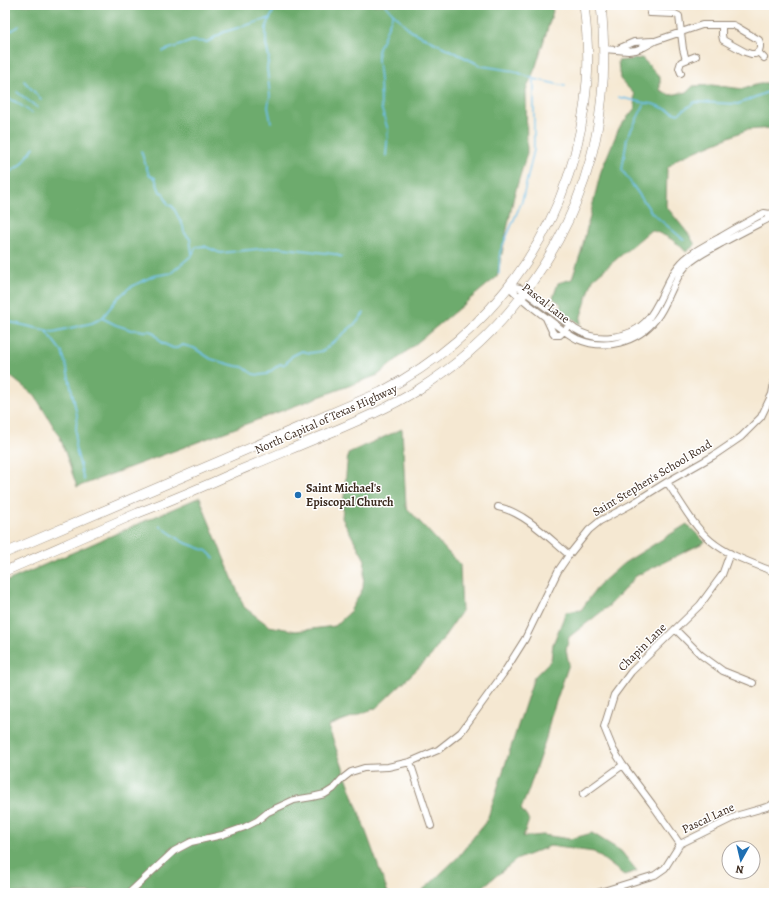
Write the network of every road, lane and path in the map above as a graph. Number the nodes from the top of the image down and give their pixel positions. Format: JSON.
{"nodes":[{"id":1,"x":584,"y":5,"type":"edge"},
{"id":2,"x":600,"y":5,"type":"edge"},
{"id":3,"x":650,"y":13,"type":"dead end"},
{"id":4,"x":722,"y":25,"type":"junction"},
{"id":5,"x":681,"y":32,"type":"junction"},
{"id":6,"x":655,"y":41,"type":"junction"},
{"id":7,"x":634,"y":42,"type":"junction"},
{"id":8,"x":587,"y":49,"type":"junction"},
{"id":9,"x":604,"y":49,"type":"junction"},
{"id":10,"x":616,"y":49,"type":"junction"},
{"id":11,"x":636,"y":50,"type":"junction"},
{"id":12,"x":758,"y":52,"type":"junction"},
{"id":13,"x":696,"y":56,"type":"dead end"},
{"id":14,"x":764,"y":58,"type":"dead end"},
{"id":15,"x":686,"y":60,"type":"junction"},
{"id":16,"x":681,"y":73,"type":"dead end"},
{"id":17,"x":772,"y":213,"type":"edge"},
{"id":18,"x":509,"y":287,"type":"junction"},
{"id":19,"x":523,"y":295,"type":"junction"},
{"id":20,"x":569,"y":325,"type":"junction"},
{"id":21,"x":564,"y":331,"type":"junction"},
{"id":22,"x":580,"y":332,"type":"junction"},
{"id":23,"x":636,"y":333,"type":"junction"},
{"id":24,"x":576,"y":338,"type":"junction"},
{"id":25,"x":774,"y":384,"type":"edge"},
{"id":26,"x":196,"y":471,"type":"junction"},
{"id":27,"x":668,"y":482,"type":"junction"},
{"id":28,"x":203,"y":486,"type":"junction"},
{"id":29,"x":498,"y":507,"type":"dead end"},
{"id":30,"x":5,"y":553,"type":"edge"},
{"id":31,"x":730,"y":553,"type":"junction"},
{"id":32,"x":569,"y":555,"type":"junction"},
{"id":33,"x":5,"y":571,"type":"edge"},
{"id":34,"x":774,"y":572,"type":"edge"},
{"id":35,"x":675,"y":629,"type":"junction"},
{"id":36,"x":753,"y":683,"type":"dead end"},
{"id":37,"x":410,"y":762,"type":"junction"},
{"id":38,"x":623,"y":765,"type":"junction"},
{"id":39,"x":583,"y":794,"type":"dead end"},
{"id":40,"x":774,"y":803,"type":"edge"},
{"id":41,"x":431,"y":826,"type":"dead end"},
{"id":42,"x":680,"y":844,"type":"junction"},
{"id":43,"x":129,"y":893,"type":"edge"},
{"id":44,"x":597,"y":893,"type":"edge"}],
"edges":[{"from":1,"to":8,"type":"highway","name":"North Capital of Texas Highway"},
{"from":2,"to":9,"type":"highway","name":"North Capital of Texas Highway"},
{"from":3,"to":5,"type":"street"},
{"from":4,"to":5,"type":"street"},
{"from":4,"to":12,"type":"street"},
{"from":4,"to":12,"type":"street"},
{"from":5,"to":6,"type":"street"},
{"from":5,"to":15,"type":"street"},
{"from":6,"to":7,"type":"street"},
{"from":6,"to":11,"type":"street"},
{"from":7,"to":10,"type":"street"},
{"from":7,"to":11,"type":"street"},
{"from":8,"to":9,"type":"highway"},
{"from":8,"to":18,"type":"highway","name":"North Capital of Texas Highway"},
{"from":9,"to":10,"type":"street"},
{"from":9,"to":19,"type":"highway","name":"North Capital of Texas Highway"},
{"from":10,"to":11,"type":"street"},
{"from":12,"to":14,"type":"street"},
{"from":13,"to":15,"type":"street"},
{"from":15,"to":16,"type":"street"},
{"from":17,"to":23,"type":"street","name":"Pascal Lane"},
{"from":18,"to":19,"type":"street","name":"Pascal Lane"},
{"from":18,"to":26,"type":"highway","name":"North Capital of Texas Highway"},
{"from":19,"to":20,"type":"street","name":"Pascal Lane"},
{"from":19,"to":21,"type":"street","name":"Pascal Lane"},
{"from":19,"to":28,"type":"highway","name":"North Capital of Texas Highway"},
{"from":20,"to":21,"type":"street"},
{"from":20,"to":22,"type":"street","name":"Pascal Lane"},
{"from":21,"to":24,"type":"street","name":"Pascal Lane"},
{"from":22,"to":23,"type":"street","name":"Pascal Lane"},
{"from":22,"to":24,"type":"street"},
{"from":23,"to":24,"type":"street","name":"Pascal Lane"},
{"from":25,"to":27,"type":"street","name":"Saint Stephen's School Road"},
{"from":26,"to":28,"type":"highway"},
{"from":26,"to":30,"type":"highway","name":"North Capital of Texas Highway"},
{"from":27,"to":31,"type":"street"},
{"from":27,"to":32,"type":"street","name":"Saint Stephen's School Road"},
{"from":28,"to":33,"type":"highway","name":"North Capital of Texas Highway"},
{"from":29,"to":32,"type":"street"},
{"from":31,"to":34,"type":"street"},
{"from":31,"to":35,"type":"street","name":"Chapin Lane"},
{"from":32,"to":37,"type":"street","name":"Saint Stephen's School Road"},
{"from":35,"to":36,"type":"street"},
{"from":35,"to":38,"type":"street","name":"Chapin Lane"},
{"from":37,"to":41,"type":"street"},
{"from":37,"to":43,"type":"street","name":"Saint Stephen's School Road"},
{"from":38,"to":39,"type":"street"},
{"from":38,"to":42,"type":"street","name":"Chapin Lane"},
{"from":40,"to":42,"type":"street","name":"Pascal Lane"},
{"from":42,"to":44,"type":"street","name":"Pascal Lane"}]}
